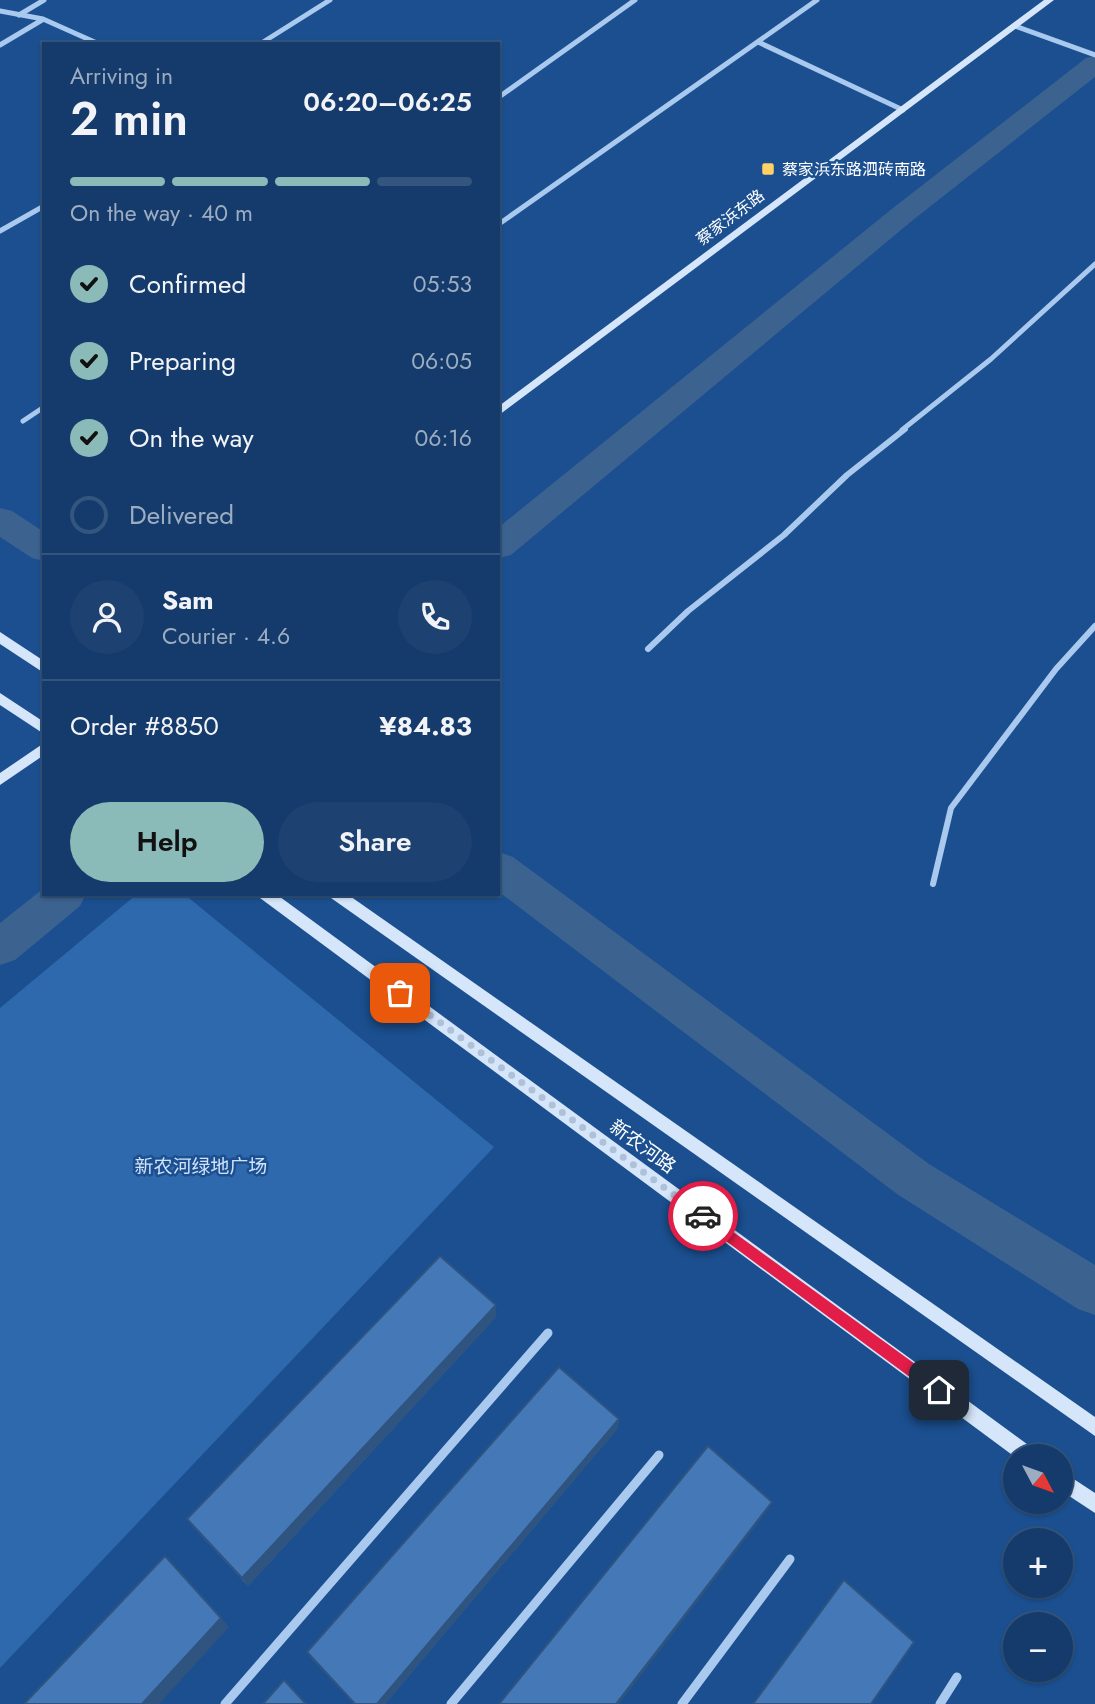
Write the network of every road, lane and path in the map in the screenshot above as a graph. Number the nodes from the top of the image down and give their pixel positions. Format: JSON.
{"nodes":[{"id":1,"x":44,"y":0,"type":"edge"},
{"id":2,"x":330,"y":0,"type":"edge"},
{"id":3,"x":635,"y":0,"type":"edge"},
{"id":4,"x":817,"y":0,"type":"edge"},
{"id":5,"x":1050,"y":0,"type":"edge"},
{"id":6,"x":0,"y":11,"type":"edge"},
{"id":7,"x":19,"y":15,"type":"junction"},
{"id":8,"x":43,"y":19,"type":"junction"},
{"id":9,"x":1015,"y":26,"type":"junction"},
{"id":10,"x":95,"y":42,"type":"edge"},
{"id":11,"x":263,"y":42,"type":"edge"},
{"id":12,"x":758,"y":42,"type":"junction"},
{"id":13,"x":0,"y":44,"type":"edge"},
{"id":14,"x":1095,"y":55,"type":"edge"},
{"id":15,"x":500,"y":96,"type":"edge"},
{"id":16,"x":903,"y":110,"type":"junction"},
{"id":17,"x":42,"y":207,"type":"edge"},
{"id":18,"x":500,"y":223,"type":"edge"},
{"id":19,"x":0,"y":231,"type":"edge"},
{"id":20,"x":1095,"y":264,"type":"edge"},
{"id":21,"x":42,"y":409,"type":"edge"},
{"id":22,"x":500,"y":410,"type":"edge"},
{"id":23,"x":23,"y":421,"type":"dead end"},
{"id":24,"x":1095,"y":626,"type":"edge"},
{"id":25,"x":0,"y":637,"type":"edge"},
{"id":26,"x":648,"y":649,"type":"dead end"},
{"id":27,"x":42,"y":667,"type":"edge"},
{"id":28,"x":0,"y":698,"type":"edge"},
{"id":29,"x":42,"y":728,"type":"edge"},
{"id":30,"x":42,"y":749,"type":"edge"},
{"id":31,"x":0,"y":780,"type":"edge"},
{"id":32,"x":933,"y":884,"type":"dead end"},
{"id":33,"x":268,"y":896,"type":"edge"},
{"id":34,"x":339,"y":896,"type":"edge"},
{"id":35,"x":548,"y":1332,"type":"dead end"},
{"id":36,"x":1095,"y":1427,"type":"edge"},
{"id":37,"x":1013,"y":1444,"type":"edge"},
{"id":38,"x":659,"y":1455,"type":"dead end"},
{"id":39,"x":1073,"y":1488,"type":"edge"},
{"id":40,"x":1095,"y":1504,"type":"edge"},
{"id":41,"x":790,"y":1559,"type":"dead end"},
{"id":42,"x":957,"y":1677,"type":"dead end"},
{"id":43,"x":225,"y":1704,"type":"edge"},
{"id":44,"x":451,"y":1704,"type":"edge"},
{"id":45,"x":682,"y":1704,"type":"edge"},
{"id":46,"x":940,"y":1704,"type":"edge"}],
"edges":[{"from":1,"to":7,"type":"street"},
{"from":2,"to":11,"type":"street"},
{"from":3,"to":15,"type":"street"},
{"from":4,"to":12,"type":"street"},
{"from":5,"to":9,"type":"street","name":"蔡家浜东路"},
{"from":6,"to":7,"type":"street"},
{"from":7,"to":8,"type":"street"},
{"from":8,"to":10,"type":"street"},
{"from":8,"to":13,"type":"street"},
{"from":9,"to":14,"type":"street"},
{"from":9,"to":16,"type":"street","name":"蔡家浜东路"},
{"from":12,"to":16,"type":"street"},
{"from":12,"to":18,"type":"street"},
{"from":16,"to":22,"type":"street","name":"蔡家浜东路"},
{"from":17,"to":19,"type":"street"},
{"from":20,"to":26,"type":"street"},
{"from":21,"to":23,"type":"street"},
{"from":24,"to":32,"type":"street"},
{"from":25,"to":27,"type":"street"},
{"from":28,"to":29,"type":"street"},
{"from":30,"to":31,"type":"street"},
{"from":33,"to":37,"type":"street","name":"新农河路"},
{"from":34,"to":36,"type":"street","name":"新农河路"},
{"from":35,"to":43,"type":"street"},
{"from":38,"to":44,"type":"street"},
{"from":39,"to":40,"type":"street"},
{"from":41,"to":45,"type":"street"},
{"from":42,"to":46,"type":"street"}]}
